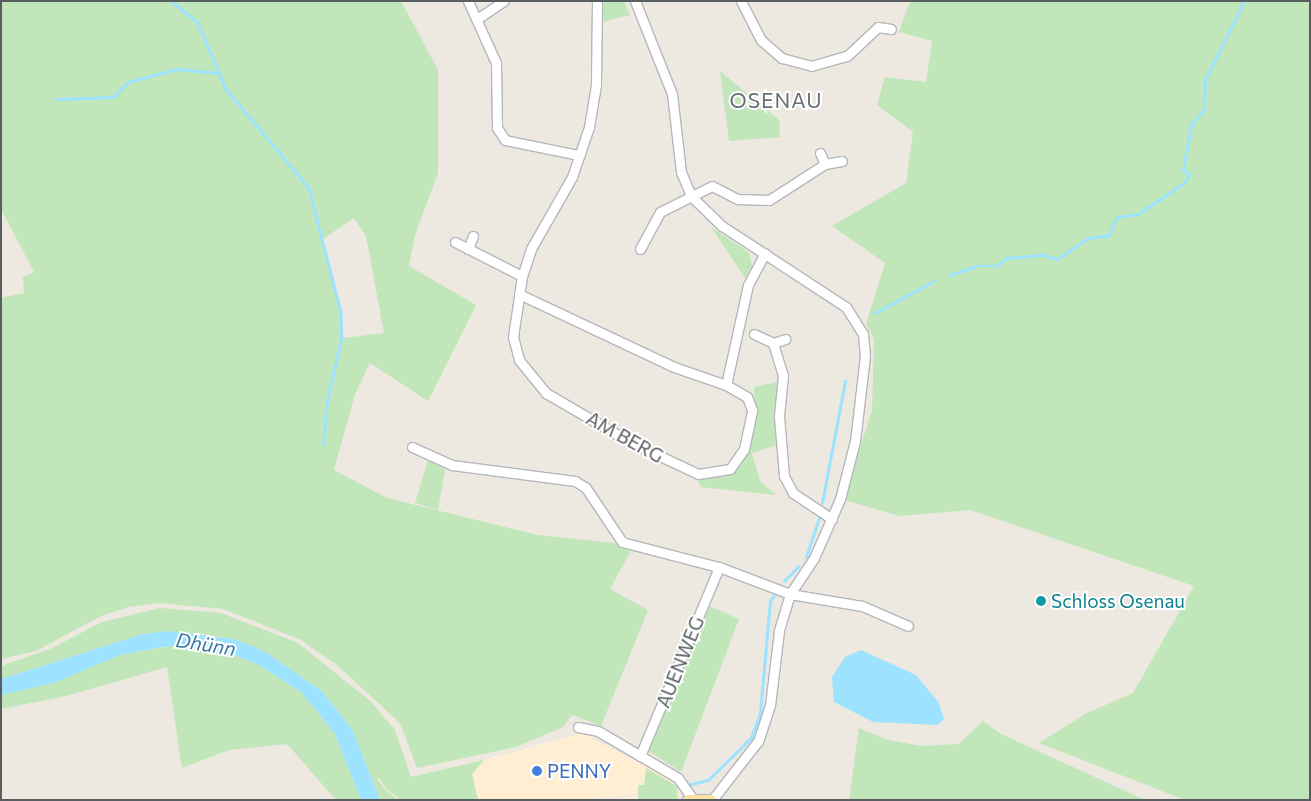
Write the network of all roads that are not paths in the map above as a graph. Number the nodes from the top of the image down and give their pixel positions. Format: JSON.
{"nodes":[{"id":1,"x":468,"y":1,"type":"edge"},
{"id":2,"x":504,"y":1,"type":"edge"},
{"id":3,"x":597,"y":1,"type":"edge"},
{"id":4,"x":635,"y":1,"type":"edge"},
{"id":5,"x":741,"y":1,"type":"edge"},
{"id":6,"x":478,"y":19,"type":"junction"},
{"id":7,"x":891,"y":29,"type":"dead end"},
{"id":8,"x":820,"y":153,"type":"dead end"},
{"id":9,"x":579,"y":155,"type":"junction"},
{"id":10,"x":842,"y":161,"type":"dead end"},
{"id":11,"x":825,"y":164,"type":"junction"},
{"id":12,"x":691,"y":196,"type":"junction"},
{"id":13,"x":474,"y":236,"type":"dead end"},
{"id":14,"x":455,"y":242,"type":"dead end"},
{"id":15,"x":468,"y":248,"type":"junction"},
{"id":16,"x":640,"y":249,"type":"dead end"},
{"id":17,"x":765,"y":253,"type":"junction"},
{"id":18,"x":522,"y":276,"type":"junction"},
{"id":19,"x":519,"y":294,"type":"junction"},
{"id":20,"x":754,"y":334,"type":"dead end"},
{"id":21,"x":785,"y":339,"type":"dead end"},
{"id":22,"x":773,"y":343,"type":"junction"},
{"id":23,"x":726,"y":385,"type":"junction"},
{"id":24,"x":412,"y":446,"type":"dead end"},
{"id":25,"x":832,"y":519,"type":"junction"},
{"id":26,"x":719,"y":566,"type":"junction"},
{"id":27,"x":790,"y":594,"type":"junction"},
{"id":28,"x":908,"y":626,"type":"dead end"},
{"id":29,"x":578,"y":728,"type":"dead end"},
{"id":30,"x":640,"y":756,"type":"junction"},
{"id":31,"x":690,"y":799,"type":"edge"},
{"id":32,"x":711,"y":800,"type":"edge"}],
"edges":[{"from":1,"to":6,"type":"street"},
{"from":2,"to":6,"type":"street"},
{"from":3,"to":9,"type":"street","name":"AM BERG"},
{"from":4,"to":12,"type":"street"},
{"from":5,"to":7,"type":"street"},
{"from":6,"to":9,"type":"street"},
{"from":8,"to":11,"type":"street"},
{"from":9,"to":18,"type":"street","name":"AM BERG"},
{"from":10,"to":11,"type":"street"},
{"from":11,"to":12,"type":"street"},
{"from":12,"to":16,"type":"street"},
{"from":12,"to":17,"type":"street"},
{"from":13,"to":15,"type":"street"},
{"from":14,"to":15,"type":"street"},
{"from":15,"to":18,"type":"street"},
{"from":17,"to":23,"type":"street"},
{"from":17,"to":25,"type":"street"},
{"from":18,"to":19,"type":"street","name":"AM BERG"},
{"from":19,"to":23,"type":"street","name":"AM BERG"},
{"from":19,"to":23,"type":"street","name":"AM BERG"},
{"from":20,"to":22,"type":"street"},
{"from":21,"to":22,"type":"street"},
{"from":22,"to":25,"type":"street"},
{"from":24,"to":26,"type":"street"},
{"from":25,"to":27,"type":"street"},
{"from":26,"to":27,"type":"street"},
{"from":26,"to":30,"type":"street","name":"AUENWEG"},
{"from":27,"to":28,"type":"street"},
{"from":27,"to":32,"type":"street"},
{"from":29,"to":30,"type":"street"},
{"from":30,"to":31,"type":"street"},
{"from":31,"to":32,"type":"main road"}]}
